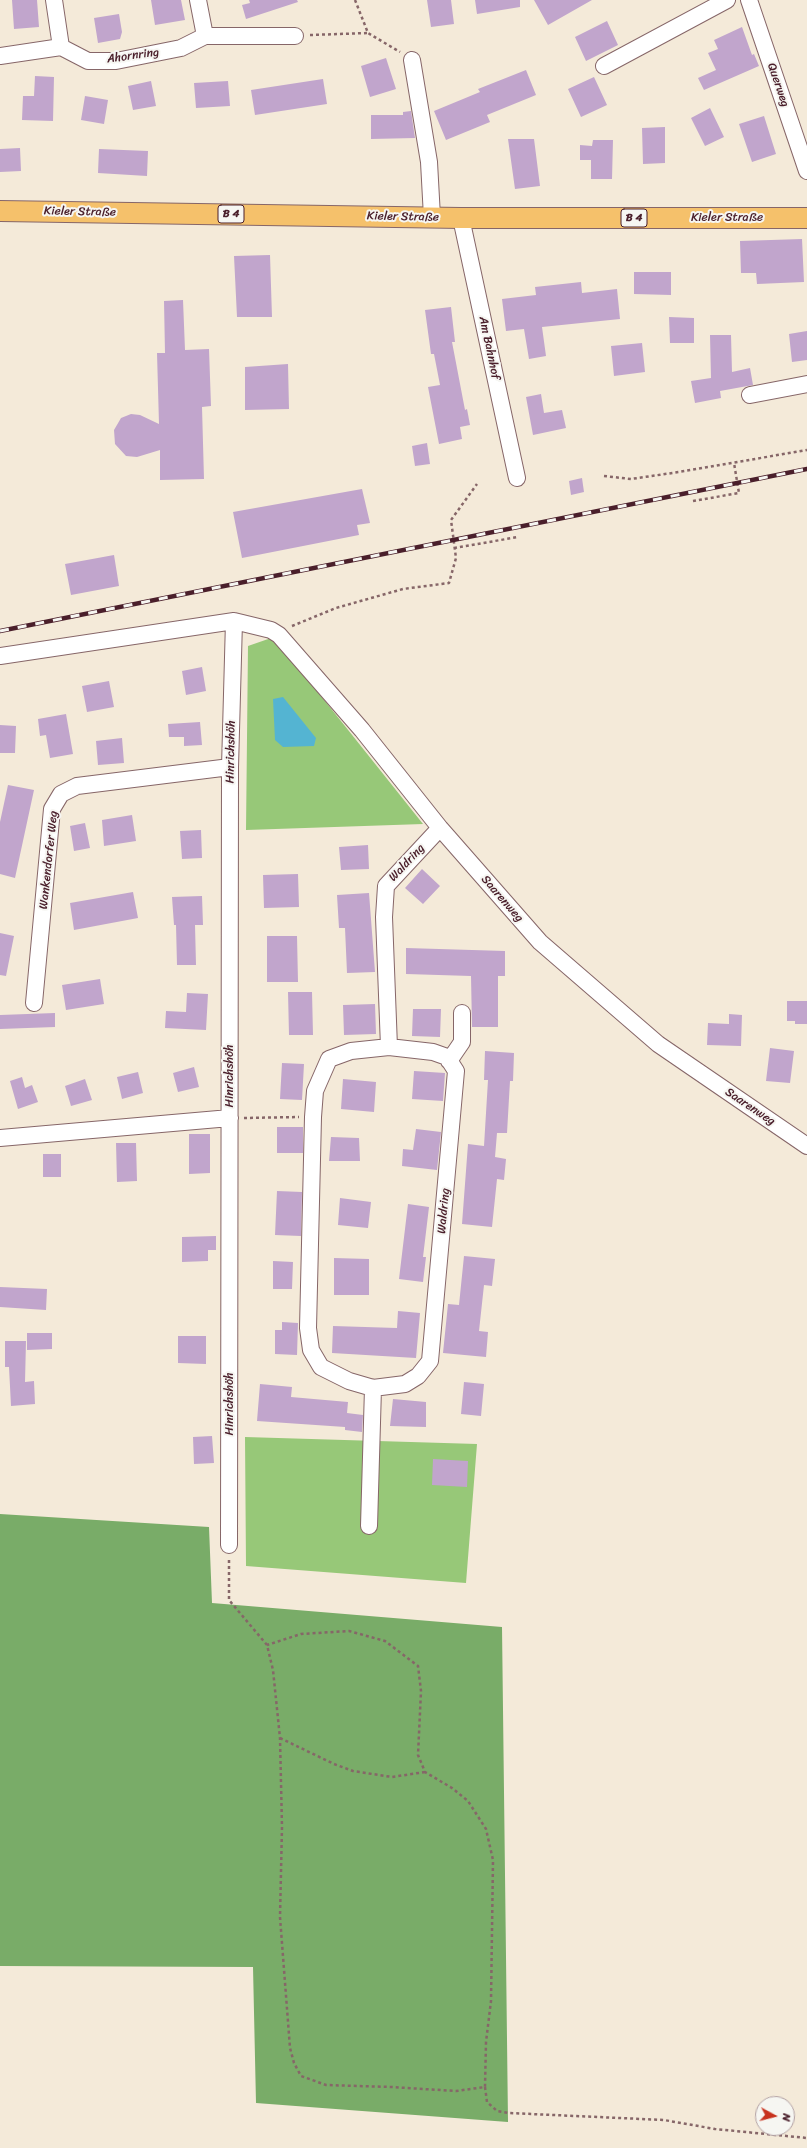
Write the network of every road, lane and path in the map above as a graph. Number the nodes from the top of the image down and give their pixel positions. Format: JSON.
{"nodes":[{"id":1,"x":54,"y":0,"type":"edge"},
{"id":2,"x":198,"y":0,"type":"edge"},
{"id":3,"x":355,"y":0,"type":"edge"},
{"id":4,"x":727,"y":0,"type":"edge"},
{"id":5,"x":749,"y":0,"type":"edge"},
{"id":6,"x":368,"y":32,"type":"junction"},
{"id":7,"x":205,"y":36,"type":"junction"},
{"id":8,"x":295,"y":36,"type":"joint"},
{"id":9,"x":62,"y":47,"type":"junction"},
{"id":10,"x":0,"y":56,"type":"edge"},
{"id":11,"x":412,"y":60,"type":"joint"},
{"id":12,"x":604,"y":66,"type":"dead end"},
{"id":13,"x":807,"y":171,"type":"edge"},
{"id":14,"x":0,"y":211,"type":"edge"},
{"id":15,"x":432,"y":217,"type":"junction"},
{"id":16,"x":461,"y":218,"type":"junction"},
{"id":17,"x":807,"y":218,"type":"edge"},
{"id":18,"x":807,"y":384,"type":"edge"},
{"id":19,"x":750,"y":395,"type":"dead end"},
{"id":20,"x":807,"y":450,"type":"edge"},
{"id":21,"x":734,"y":463,"type":"junction"},
{"id":22,"x":604,"y":476,"type":"dead end"},
{"id":23,"x":517,"y":478,"type":"dead end"},
{"id":24,"x":477,"y":484,"type":"dead end"},
{"id":25,"x":694,"y":501,"type":"dead end"},
{"id":26,"x":518,"y":537,"type":"dead end"},
{"id":27,"x":454,"y":548,"type":"junction"},
{"id":28,"x":234,"y":621,"type":"junction"},
{"id":29,"x":279,"y":635,"type":"junction"},
{"id":30,"x":0,"y":656,"type":"edge"},
{"id":31,"x":230,"y":767,"type":"junction"},
{"id":32,"x":440,"y":828,"type":"junction"},
{"id":33,"x":34,"y":1003,"type":"dead end"},
{"id":34,"x":462,"y":1013,"type":"dead end"},
{"id":35,"x":389,"y":1047,"type":"junction"},
{"id":36,"x":449,"y":1061,"type":"junction"},
{"id":37,"x":313,"y":1117,"type":"junction"},
{"id":38,"x":230,"y":1118,"type":"junction"},
{"id":39,"x":0,"y":1138,"type":"edge"},
{"id":40,"x":807,"y":1146,"type":"edge"},
{"id":41,"x":373,"y":1388,"type":"junction"},
{"id":42,"x":369,"y":1526,"type":"dead end"},
{"id":43,"x":229,"y":1545,"type":"joint"},
{"id":44,"x":267,"y":1645,"type":"junction"},
{"id":45,"x":280,"y":1738,"type":"junction"},
{"id":46,"x":425,"y":1772,"type":"junction"},
{"id":47,"x":484,"y":2087,"type":"junction"},
{"id":48,"x":807,"y":2138,"type":"edge"}],
"edges":[{"from":1,"to":9,"type":"street"},
{"from":2,"to":7,"type":"street"},
{"from":3,"to":6,"type":"path"},
{"from":4,"to":12,"type":"street"},
{"from":5,"to":13,"type":"street","name":"Querweg"},
{"from":6,"to":8,"type":"path"},
{"from":6,"to":11,"type":"path"},
{"from":7,"to":8,"type":"street","name":"Ahornring"},
{"from":7,"to":9,"type":"street","name":"Ahornring"},
{"from":9,"to":10,"type":"street"},
{"from":11,"to":15,"type":"street"},
{"from":14,"to":15,"type":"main road","name":"Kieler Straße","number":"B 4"},
{"from":15,"to":16,"type":"main road","name":"Kieler Straße","number":"B 4"},
{"from":16,"to":17,"type":"main road","name":"Kieler Straße","number":"B 4"},
{"from":16,"to":23,"type":"street","name":"Am Bahnhof"},
{"from":18,"to":19,"type":"street"},
{"from":20,"to":21,"type":"path"},
{"from":21,"to":22,"type":"path"},
{"from":21,"to":25,"type":"path"},
{"from":24,"to":27,"type":"path"},
{"from":26,"to":27,"type":"path"},
{"from":27,"to":29,"type":"path"},
{"from":28,"to":29,"type":"street","name":"Saarenweg"},
{"from":28,"to":30,"type":"street"},
{"from":28,"to":31,"type":"street","name":"Hinrichshöh"},
{"from":29,"to":32,"type":"street","name":"Saarenweg"},
{"from":31,"to":33,"type":"street","name":"Wankendorfer Weg"},
{"from":31,"to":38,"type":"street","name":"Hinrichshöh"},
{"from":32,"to":35,"type":"street","name":"Waldring"},
{"from":32,"to":40,"type":"street","name":"Saarenweg"},
{"from":34,"to":36,"type":"street"},
{"from":35,"to":36,"type":"street","name":"Waldring"},
{"from":35,"to":37,"type":"street","name":"Waldring"},
{"from":36,"to":41,"type":"street","name":"Waldring"},
{"from":37,"to":38,"type":"path"},
{"from":37,"to":41,"type":"street","name":"Waldring"},
{"from":38,"to":39,"type":"street","name":"Hinrichshöh"},
{"from":38,"to":43,"type":"street","name":"Hinrichshöh"},
{"from":41,"to":42,"type":"street"},
{"from":43,"to":44,"type":"path"},
{"from":44,"to":45,"type":"path"},
{"from":44,"to":46,"type":"path"},
{"from":45,"to":46,"type":"path"},
{"from":45,"to":47,"type":"path"},
{"from":46,"to":47,"type":"path"},
{"from":47,"to":48,"type":"path"}]}
